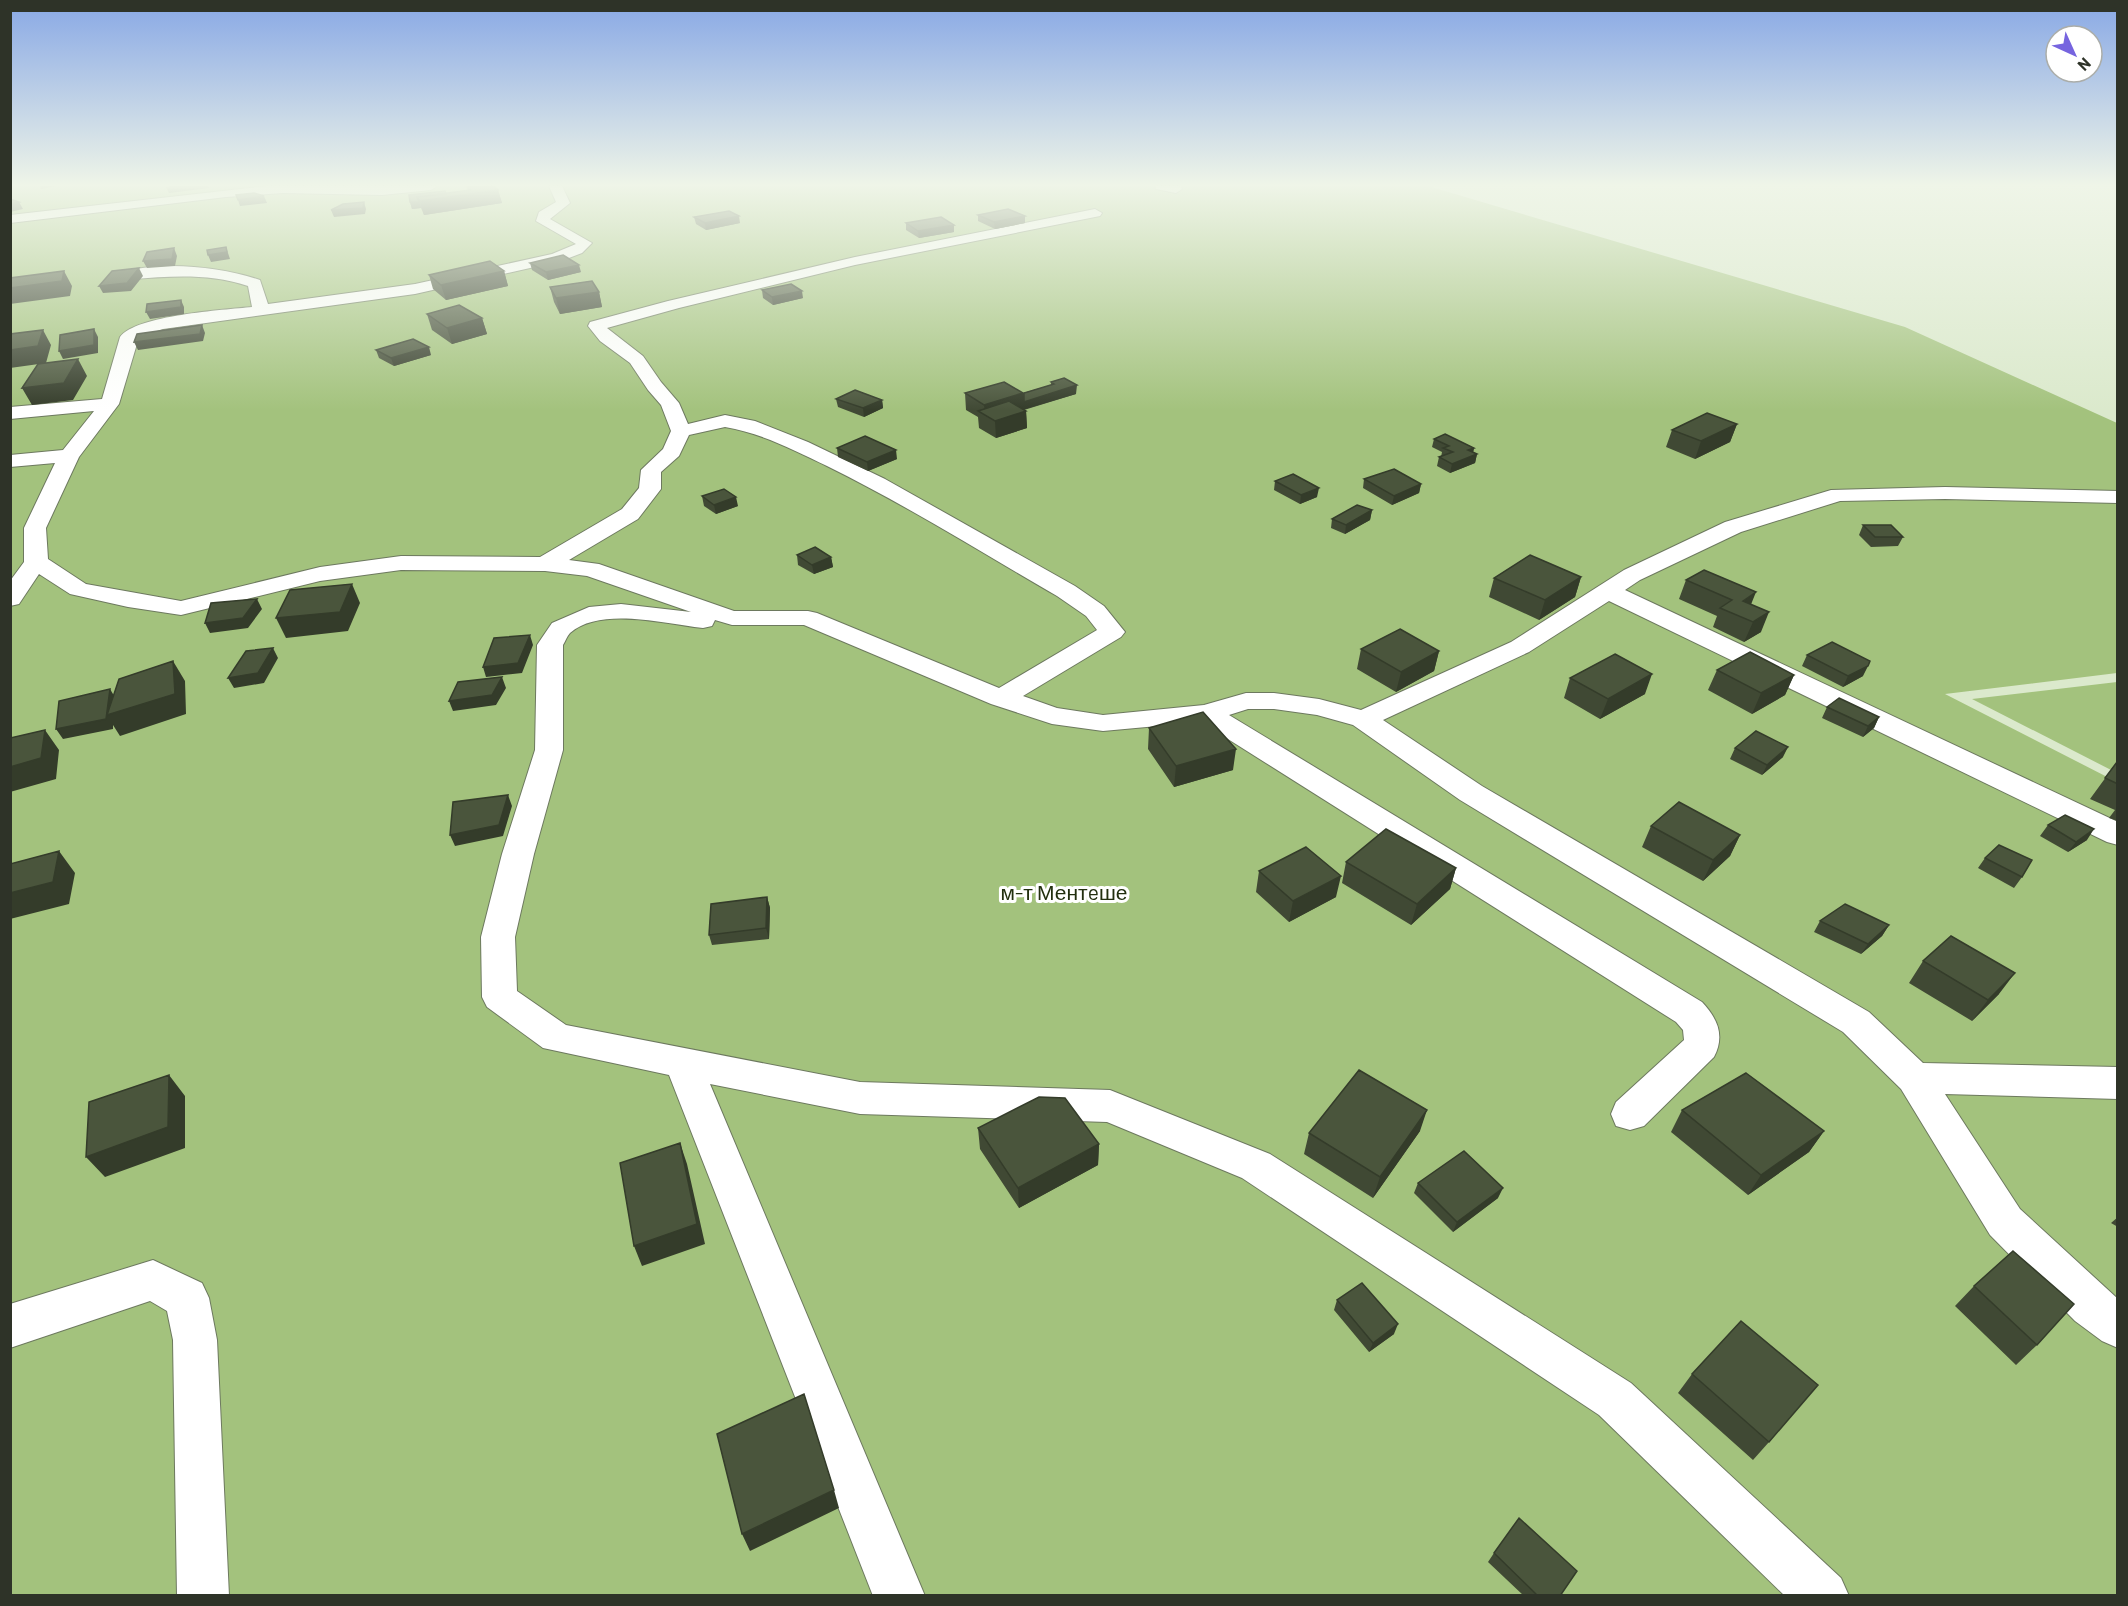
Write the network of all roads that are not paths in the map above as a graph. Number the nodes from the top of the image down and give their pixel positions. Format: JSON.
{"nodes":[{"id":1,"x":542,"y":261,"type":"edge"},
{"id":2,"x":855,"y":261,"type":"edge"},
{"id":3,"x":132,"y":274,"type":"edge"},
{"id":4,"x":261,"y":309,"type":"junction"},
{"id":5,"x":110,"y":404,"type":"junction"},
{"id":6,"x":10,"y":413,"type":"edge"},
{"id":7,"x":681,"y":431,"type":"junction"},
{"id":8,"x":69,"y":456,"type":"junction"},
{"id":9,"x":10,"y":461,"type":"edge"},
{"id":10,"x":2118,"y":497,"type":"edge"},
{"id":11,"x":36,"y":562,"type":"junction"},
{"id":12,"x":545,"y":564,"type":"junction"},
{"id":13,"x":1608,"y":591,"type":"junction"},
{"id":14,"x":10,"y":599,"type":"edge"},
{"id":15,"x":732,"y":618,"type":"junction"},
{"id":16,"x":1001,"y":698,"type":"junction"},
{"id":17,"x":1206,"y":713,"type":"junction"},
{"id":18,"x":1363,"y":719,"type":"junction"},
{"id":19,"x":2118,"y":835,"type":"edge"},
{"id":20,"x":683,"y":1063,"type":"junction"},
{"id":21,"x":1914,"y":1078,"type":"junction"},
{"id":22,"x":2118,"y":1083,"type":"edge"},
{"id":23,"x":1630,"y":1114,"type":"dead end"},
{"id":24,"x":10,"y":1326,"type":"edge"},
{"id":25,"x":2118,"y":1326,"type":"edge"},
{"id":26,"x":203,"y":1596,"type":"edge"},
{"id":27,"x":899,"y":1596,"type":"edge"},
{"id":28,"x":1823,"y":1596,"type":"edge"}],
"edges":[{"from":1,"to":4,"type":"street"},
{"from":2,"to":7,"type":"street"},
{"from":3,"to":4,"type":"street"},
{"from":4,"to":5,"type":"street"},
{"from":5,"to":6,"type":"street"},
{"from":5,"to":8,"type":"street"},
{"from":7,"to":12,"type":"street"},
{"from":7,"to":16,"type":"street"},
{"from":8,"to":9,"type":"street"},
{"from":8,"to":11,"type":"street"},
{"from":10,"to":13,"type":"street"},
{"from":11,"to":12,"type":"street"},
{"from":11,"to":14,"type":"street"},
{"from":12,"to":15,"type":"street"},
{"from":13,"to":18,"type":"street"},
{"from":13,"to":19,"type":"street"},
{"from":15,"to":16,"type":"street"},
{"from":15,"to":20,"type":"street"},
{"from":16,"to":17,"type":"street"},
{"from":17,"to":18,"type":"street"},
{"from":17,"to":23,"type":"street"},
{"from":18,"to":21,"type":"street"},
{"from":20,"to":27,"type":"street"},
{"from":20,"to":28,"type":"street"},
{"from":21,"to":22,"type":"street"},
{"from":21,"to":25,"type":"street"},
{"from":24,"to":26,"type":"street"}]}
